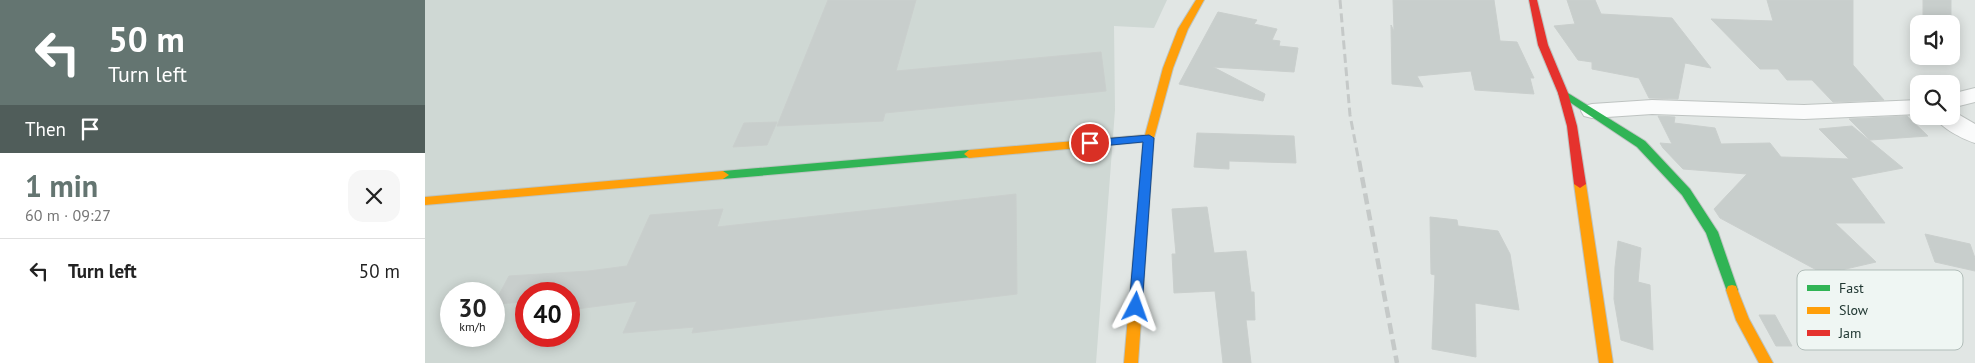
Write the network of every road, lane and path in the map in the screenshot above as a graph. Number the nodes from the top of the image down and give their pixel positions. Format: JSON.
{"nodes":[{"id":1,"x":1200,"y":0,"type":"edge"},
{"id":2,"x":1533,"y":0,"type":"edge"},
{"id":3,"x":1563,"y":93,"type":"junction"},
{"id":4,"x":1975,"y":95,"type":"edge"},
{"id":5,"x":1960,"y":99,"type":"edge"},
{"id":6,"x":1910,"y":107,"type":"edge"},
{"id":7,"x":1592,"y":111,"type":"junction"},
{"id":8,"x":1959,"y":125,"type":"edge"},
{"id":9,"x":1975,"y":135,"type":"edge"},
{"id":10,"x":1149,"y":138,"type":"junction"},
{"id":11,"x":425,"y":201,"type":"edge"},
{"id":12,"x":1131,"y":363,"type":"edge"},
{"id":13,"x":1606,"y":363,"type":"edge"},
{"id":14,"x":1766,"y":363,"type":"edge"}],
"edges":[{"from":1,"to":10,"type":"street"},
{"from":2,"to":3,"type":"street"},
{"from":3,"to":7,"type":"street"},
{"from":3,"to":13,"type":"street"},
{"from":4,"to":5,"type":"street"},
{"from":6,"to":7,"type":"street"},
{"from":7,"to":14,"type":"street"},
{"from":8,"to":9,"type":"street"},
{"from":10,"to":11,"type":"street"},
{"from":10,"to":12,"type":"street"}]}
